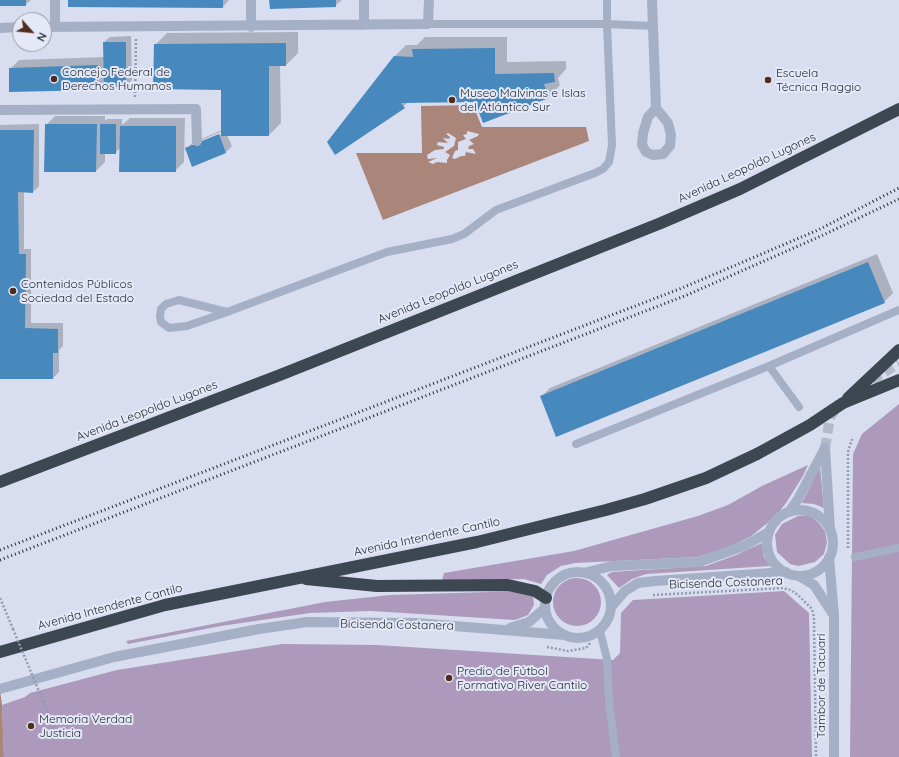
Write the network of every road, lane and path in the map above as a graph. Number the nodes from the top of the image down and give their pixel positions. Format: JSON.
{"nodes":[{"id":1,"x":55,"y":0,"type":"edge"},
{"id":2,"x":251,"y":0,"type":"edge"},
{"id":3,"x":364,"y":0,"type":"edge"},
{"id":4,"x":429,"y":0,"type":"edge"},
{"id":5,"x":607,"y":0,"type":"edge"},
{"id":6,"x":652,"y":0,"type":"edge"},
{"id":7,"x":428,"y":24,"type":"junction"},
{"id":8,"x":607,"y":24,"type":"junction"},
{"id":9,"x":364,"y":25,"type":"junction"},
{"id":10,"x":653,"y":26,"type":"junction"},
{"id":11,"x":12,"y":27,"type":"edge"},
{"id":12,"x":52,"y":27,"type":"edge"},
{"id":13,"x":56,"y":27,"type":"junction"},
{"id":14,"x":136,"y":27,"type":"junction"},
{"id":15,"x":251,"y":27,"type":"junction"},
{"id":16,"x":0,"y":28,"type":"edge"},
{"id":17,"x":656,"y":108,"type":"dead end"},
{"id":18,"x":899,"y":109,"type":"edge"},
{"id":19,"x":0,"y":110,"type":"edge"},
{"id":20,"x":135,"y":110,"type":"junction"},
{"id":21,"x":197,"y":142,"type":"dead end"},
{"id":22,"x":899,"y":310,"type":"edge"},
{"id":23,"x":228,"y":312,"type":"junction"},
{"id":24,"x":899,"y":350,"type":"edge"},
{"id":25,"x":769,"y":366,"type":"junction"},
{"id":26,"x":899,"y":380,"type":"edge"},
{"id":27,"x":843,"y":403,"type":"junction"},
{"id":28,"x":799,"y":407,"type":"dead end"},
{"id":29,"x":852,"y":439,"type":"dead end"},
{"id":30,"x":576,"y":444,"type":"dead end"},
{"id":31,"x":0,"y":482,"type":"edge"},
{"id":32,"x":789,"y":512,"type":"junction"},
{"id":33,"x":830,"y":529,"type":"junction"},
{"id":34,"x":769,"y":532,"type":"junction"},
{"id":35,"x":899,"y":548,"type":"edge"},
{"id":36,"x":852,"y":556,"type":"joint"},
{"id":37,"x":829,"y":558,"type":"junction"},
{"id":38,"x":587,"y":572,"type":"junction"},
{"id":39,"x":786,"y":572,"type":"junction"},
{"id":40,"x":799,"y":576,"type":"junction"},
{"id":41,"x":293,"y":578,"type":"junction"},
{"id":42,"x":649,"y":595,"type":"dead end"},
{"id":43,"x":0,"y":598,"type":"edge"},
{"id":44,"x":545,"y":603,"type":"junction"},
{"id":45,"x":612,"y":606,"type":"junction"},
{"id":46,"x":834,"y":615,"type":"junction"},
{"id":47,"x":507,"y":629,"type":"junction"},
{"id":48,"x":600,"y":631,"type":"junction"},
{"id":49,"x":565,"y":635,"type":"junction"},
{"id":50,"x":544,"y":645,"type":"dead end"},
{"id":51,"x":0,"y":652,"type":"edge"},
{"id":52,"x":2,"y":688,"type":"edge"},
{"id":53,"x":55,"y":733,"type":"dead end"},
{"id":54,"x":616,"y":757,"type":"edge"},
{"id":55,"x":816,"y":757,"type":"edge"},
{"id":56,"x":834,"y":757,"type":"edge"}],
"edges":[{"from":1,"to":13,"type":"street"},
{"from":2,"to":15,"type":"street"},
{"from":3,"to":9,"type":"street"},
{"from":4,"to":7,"type":"street"},
{"from":5,"to":8,"type":"lane"},
{"from":6,"to":10,"type":"street"},
{"from":7,"to":8,"type":"lane"},
{"from":7,"to":9,"type":"street"},
{"from":8,"to":10,"type":"lane"},
{"from":8,"to":23,"type":"lane"},
{"from":9,"to":15,"type":"street"},
{"from":10,"to":17,"type":"street"},
{"from":11,"to":16,"type":"street"},
{"from":12,"to":13,"type":"street"},
{"from":13,"to":14,"type":"street"},
{"from":14,"to":15,"type":"street"},
{"from":14,"to":20,"type":"path"},
{"from":18,"to":31,"type":"highway","name":"Avenida Leopoldo Lugones"},
{"from":19,"to":20,"type":"street"},
{"from":20,"to":21,"type":"street"},
{"from":22,"to":25,"type":"lane"},
{"from":23,"to":23,"type":"lane"},
{"from":24,"to":27,"type":"highway","bridge":true},
{"from":25,"to":28,"type":"lane"},
{"from":25,"to":30,"type":"lane"},
{"from":26,"to":27,"type":"highway","bridge":true},
{"from":27,"to":41,"type":"highway","name":"Avenida Intendente Cantilo","bridge":true},
{"from":29,"to":36,"type":"path"},
{"from":32,"to":33,"type":"street"},
{"from":32,"to":33,"type":"street"},
{"from":32,"to":34,"type":"street"},
{"from":33,"to":37,"type":"street"},
{"from":34,"to":38,"type":"street"},
{"from":34,"to":39,"type":"street"},
{"from":35,"to":36,"type":"lane"},
{"from":37,"to":40,"type":"street"},
{"from":37,"to":46,"type":"street","name":"Tambor de Tacuarí"},
{"from":38,"to":44,"type":"street"},
{"from":38,"to":45,"type":"street"},
{"from":39,"to":40,"type":"street"},
{"from":39,"to":45,"type":"street"},
{"from":40,"to":46,"type":"street"},
{"from":41,"to":44,"type":"highway"},
{"from":41,"to":51,"type":"highway","name":"Avenida Intendente Cantilo"},
{"from":42,"to":55,"type":"path","name":"Bicisenda Costanera"},
{"from":43,"to":53,"type":"path","bridge":true},
{"from":44,"to":47,"type":"street"},
{"from":44,"to":49,"type":"street"},
{"from":45,"to":48,"type":"street"},
{"from":46,"to":56,"type":"street","name":"Tambor de Tacuarí"},
{"from":47,"to":49,"type":"street"},
{"from":47,"to":52,"type":"street"},
{"from":48,"to":49,"type":"street"},
{"from":48,"to":50,"type":"path"},
{"from":48,"to":54,"type":"lane"}]}
